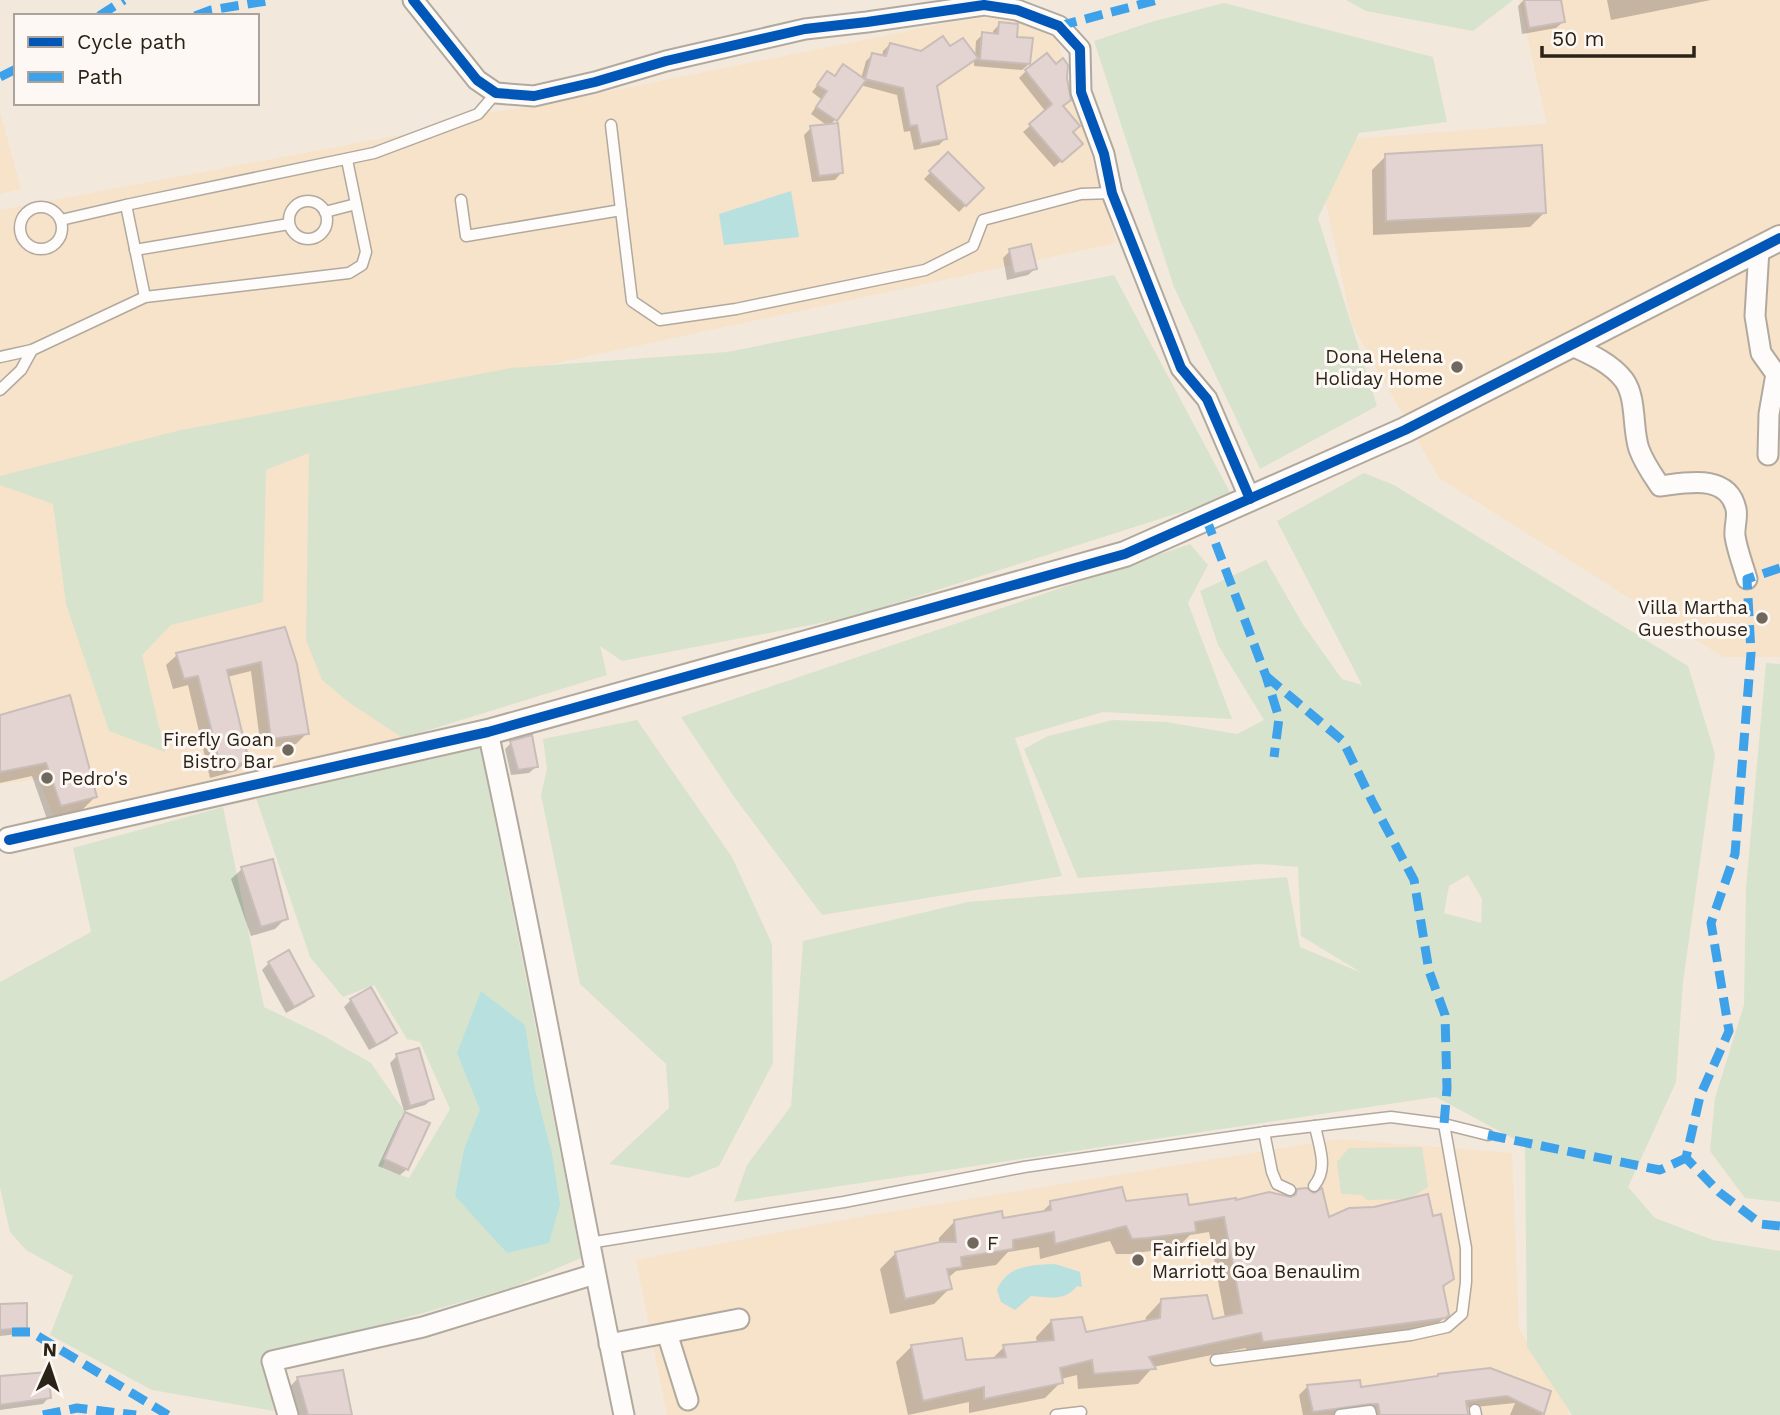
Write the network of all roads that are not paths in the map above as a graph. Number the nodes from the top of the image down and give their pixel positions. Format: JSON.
{"nodes":[{"id":1,"x":413,"y":0,"type":"edge"},
{"id":2,"x":496,"y":93,"type":"junction"},
{"id":3,"x":611,"y":125,"type":"dead end"},
{"id":4,"x":348,"y":160,"type":"junction"},
{"id":5,"x":1112,"y":193,"type":"junction"},
{"id":6,"x":461,"y":200,"type":"dead end"},
{"id":7,"x":356,"y":204,"type":"junction"},
{"id":8,"x":126,"y":205,"type":"junction"},
{"id":9,"x":621,"y":210,"type":"junction"},
{"id":10,"x":325,"y":212,"type":"junction"},
{"id":11,"x":61,"y":220,"type":"junction"},
{"id":12,"x":289,"y":224,"type":"junction"},
{"id":13,"x":1770,"y":244,"type":"edge"},
{"id":14,"x":135,"y":250,"type":"junction"},
{"id":15,"x":145,"y":297,"type":"junction"},
{"id":16,"x":1570,"y":345,"type":"junction"},
{"id":17,"x":32,"y":350,"type":"junction"},
{"id":18,"x":0,"y":357,"type":"edge"},
{"id":19,"x":0,"y":390,"type":"edge"},
{"id":20,"x":1768,"y":455,"type":"dead end"},
{"id":21,"x":1250,"y":499,"type":"junction"},
{"id":22,"x":1747,"y":579,"type":"dead end"},
{"id":23,"x":488,"y":732,"type":"junction"},
{"id":24,"x":9,"y":840,"type":"dead end"},
{"id":25,"x":1444,"y":1124,"type":"junction"},
{"id":26,"x":1315,"y":1126,"type":"junction"},
{"id":27,"x":1264,"y":1132,"type":"junction"},
{"id":28,"x":1488,"y":1135,"type":"dead end"},
{"id":29,"x":1314,"y":1186,"type":"dead end"},
{"id":30,"x":1290,"y":1190,"type":"dead end"},
{"id":31,"x":589,"y":1243,"type":"junction"},
{"id":32,"x":595,"y":1273,"type":"junction"},
{"id":33,"x":739,"y":1319,"type":"dead end"},
{"id":34,"x":667,"y":1333,"type":"junction"},
{"id":35,"x":609,"y":1344,"type":"junction"},
{"id":36,"x":1216,"y":1360,"type":"dead end"},
{"id":37,"x":688,"y":1400,"type":"dead end"},
{"id":38,"x":1081,"y":1412,"type":"dead end"},
{"id":39,"x":288,"y":1415,"type":"edge"},
{"id":40,"x":624,"y":1415,"type":"edge"},
{"id":41,"x":1056,"y":1415,"type":"edge"},
{"id":42,"x":1340,"y":1415,"type":"edge"},
{"id":43,"x":1371,"y":1415,"type":"edge"}],
"edges":[{"from":1,"to":2,"type":"street"},
{"from":2,"to":4,"type":"lane"},
{"from":2,"to":5,"type":"street"},
{"from":3,"to":9,"type":"lane"},
{"from":4,"to":7,"type":"lane"},
{"from":4,"to":8,"type":"lane"},
{"from":5,"to":9,"type":"lane"},
{"from":5,"to":21,"type":"street"},
{"from":6,"to":9,"type":"lane"},
{"from":7,"to":10,"type":"lane"},
{"from":7,"to":15,"type":"lane"},
{"from":8,"to":11,"type":"lane"},
{"from":8,"to":14,"type":"lane"},
{"from":10,"to":12,"type":"lane"},
{"from":10,"to":12,"type":"lane"},
{"from":11,"to":11,"type":"lane"},
{"from":12,"to":14,"type":"lane"},
{"from":13,"to":16,"type":"street"},
{"from":13,"to":20,"type":"street"},
{"from":14,"to":15,"type":"lane"},
{"from":15,"to":17,"type":"lane"},
{"from":16,"to":21,"type":"street"},
{"from":16,"to":22,"type":"street"},
{"from":17,"to":18,"type":"lane"},
{"from":17,"to":19,"type":"lane"},
{"from":21,"to":23,"type":"street"},
{"from":23,"to":24,"type":"street"},
{"from":23,"to":31,"type":"street"},
{"from":25,"to":26,"type":"lane"},
{"from":25,"to":28,"type":"lane"},
{"from":25,"to":36,"type":"lane"},
{"from":26,"to":27,"type":"lane"},
{"from":26,"to":29,"type":"lane"},
{"from":27,"to":30,"type":"lane"},
{"from":27,"to":31,"type":"lane"},
{"from":31,"to":32,"type":"street"},
{"from":32,"to":35,"type":"street"},
{"from":32,"to":39,"type":"street"},
{"from":33,"to":34,"type":"street"},
{"from":34,"to":35,"type":"street"},
{"from":34,"to":37,"type":"street"},
{"from":35,"to":40,"type":"street"},
{"from":38,"to":41,"type":"lane"},
{"from":42,"to":43,"type":"lane"}]}
